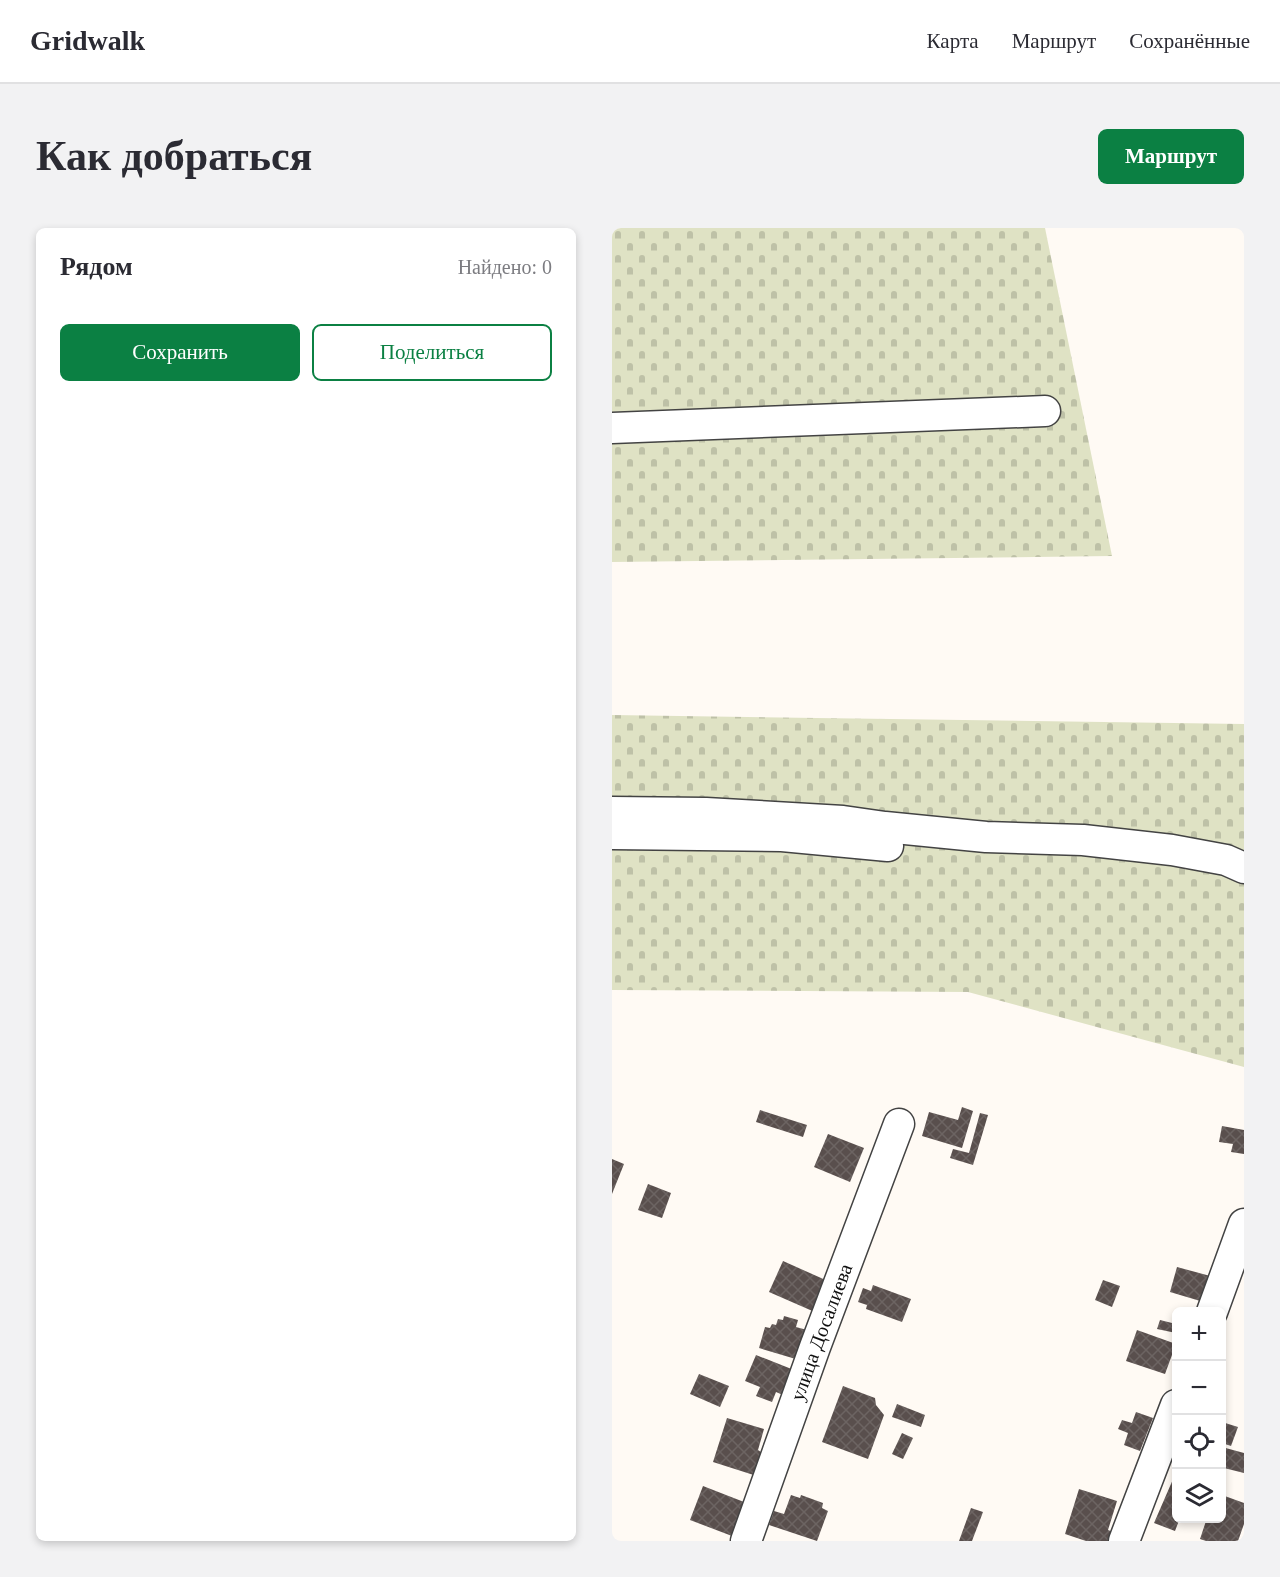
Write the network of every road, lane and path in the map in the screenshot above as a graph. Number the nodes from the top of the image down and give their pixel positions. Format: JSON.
{"nodes":[{"id":1,"x":1045,"y":411,"type":"dead end"},
{"id":2,"x":612,"y":428,"type":"edge"},
{"id":3,"x":612,"y":812,"type":"edge"},
{"id":4,"x":612,"y":834,"type":"edge"},
{"id":5,"x":1244,"y":870,"type":"edge"},
{"id":6,"x":899,"y":1124,"type":"dead end"},
{"id":7,"x":1244,"y":1224,"type":"edge"},
{"id":8,"x":1213,"y":1307,"type":"edge"},
{"id":9,"x":1172,"y":1415,"type":"edge"},
{"id":10,"x":746,"y":1541,"type":"edge"},
{"id":11,"x":1124,"y":1541,"type":"edge"}],
"edges":[{"from":1,"to":2,"type":"street"},
{"from":3,"to":5,"type":"street"},
{"from":4,"to":5,"type":"street"},
{"from":6,"to":10,"type":"street","name":"улица Досалиева"},
{"from":7,"to":8,"type":"street"},
{"from":9,"to":11,"type":"street"}]}
